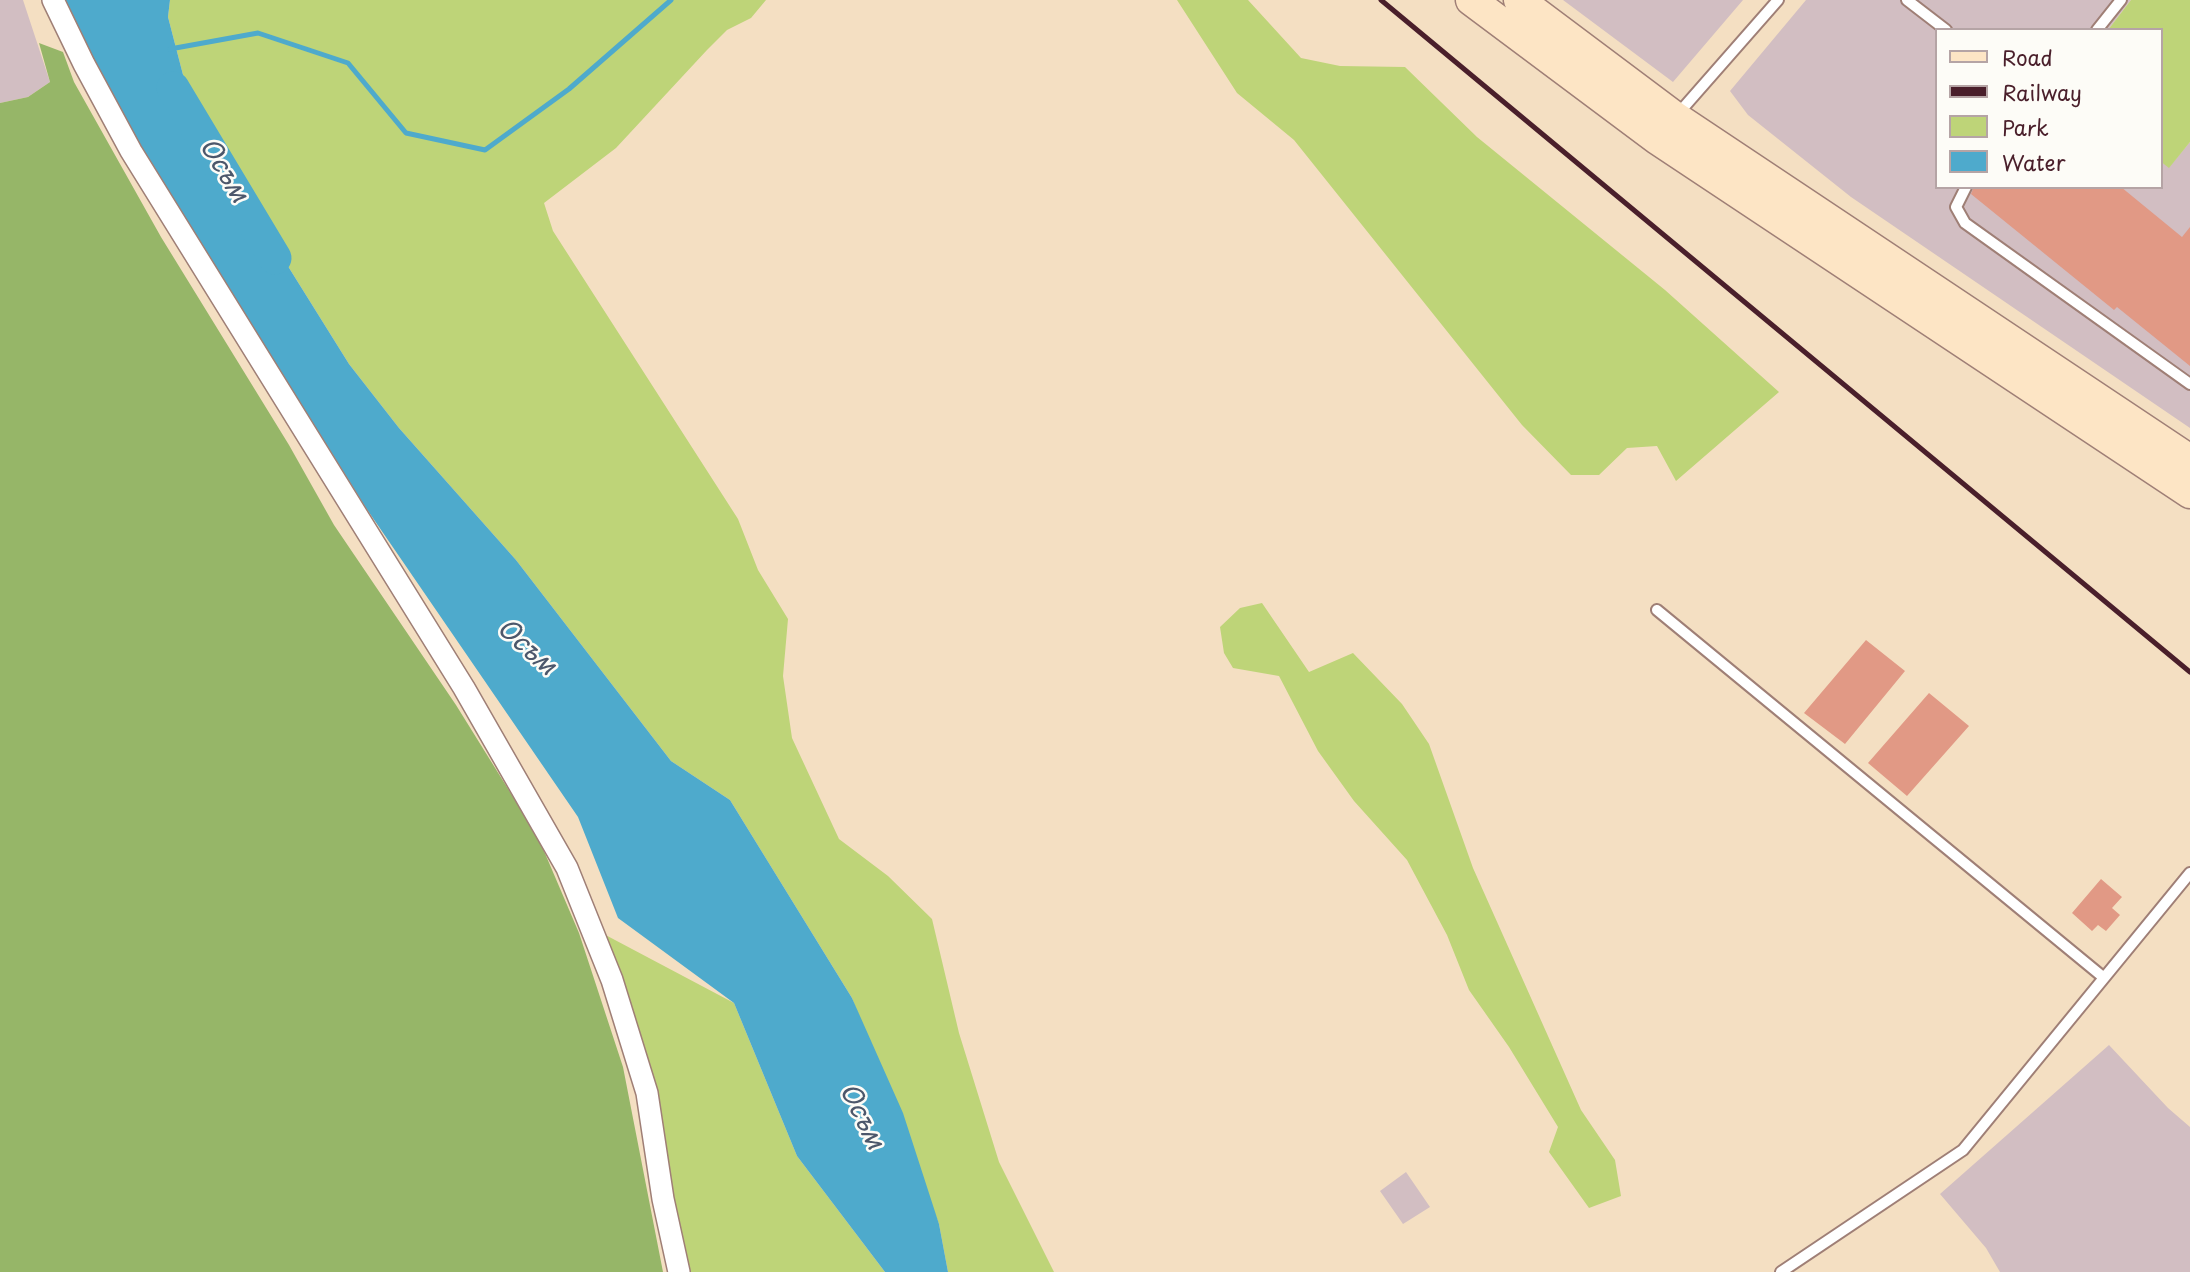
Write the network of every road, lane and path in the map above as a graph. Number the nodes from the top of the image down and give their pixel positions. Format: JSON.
{"nodes":[{"id":1,"x":53,"y":0,"type":"edge"},
{"id":2,"x":1471,"y":0,"type":"edge"},
{"id":3,"x":1519,"y":0,"type":"edge"},
{"id":4,"x":1778,"y":0,"type":"edge"},
{"id":5,"x":1908,"y":0,"type":"edge"},
{"id":6,"x":2121,"y":0,"type":"edge"},
{"id":7,"x":1943,"y":28,"type":"edge"},
{"id":8,"x":2099,"y":28,"type":"edge"},
{"id":9,"x":1666,"y":128,"type":"junction"},
{"id":10,"x":1965,"y":189,"type":"edge"},
{"id":11,"x":2190,"y":384,"type":"edge"},
{"id":12,"x":2190,"y":460,"type":"edge"},
{"id":13,"x":2190,"y":493,"type":"edge"},
{"id":14,"x":1657,"y":610,"type":"dead end"},
{"id":15,"x":2190,"y":873,"type":"edge"},
{"id":16,"x":2103,"y":977,"type":"junction"},
{"id":17,"x":679,"y":1272,"type":"edge"},
{"id":18,"x":1782,"y":1272,"type":"edge"}],
"edges":[{"from":1,"to":17,"type":"street"},
{"from":2,"to":9,"type":"main road"},
{"from":3,"to":9,"type":"main road"},
{"from":4,"to":9,"type":"lane"},
{"from":5,"to":7,"type":"lane"},
{"from":6,"to":8,"type":"lane"},
{"from":9,"to":12,"type":"main road"},
{"from":9,"to":13,"type":"main road"},
{"from":10,"to":11,"type":"lane"},
{"from":14,"to":16,"type":"lane"},
{"from":15,"to":16,"type":"lane"},
{"from":16,"to":18,"type":"lane"}]}
